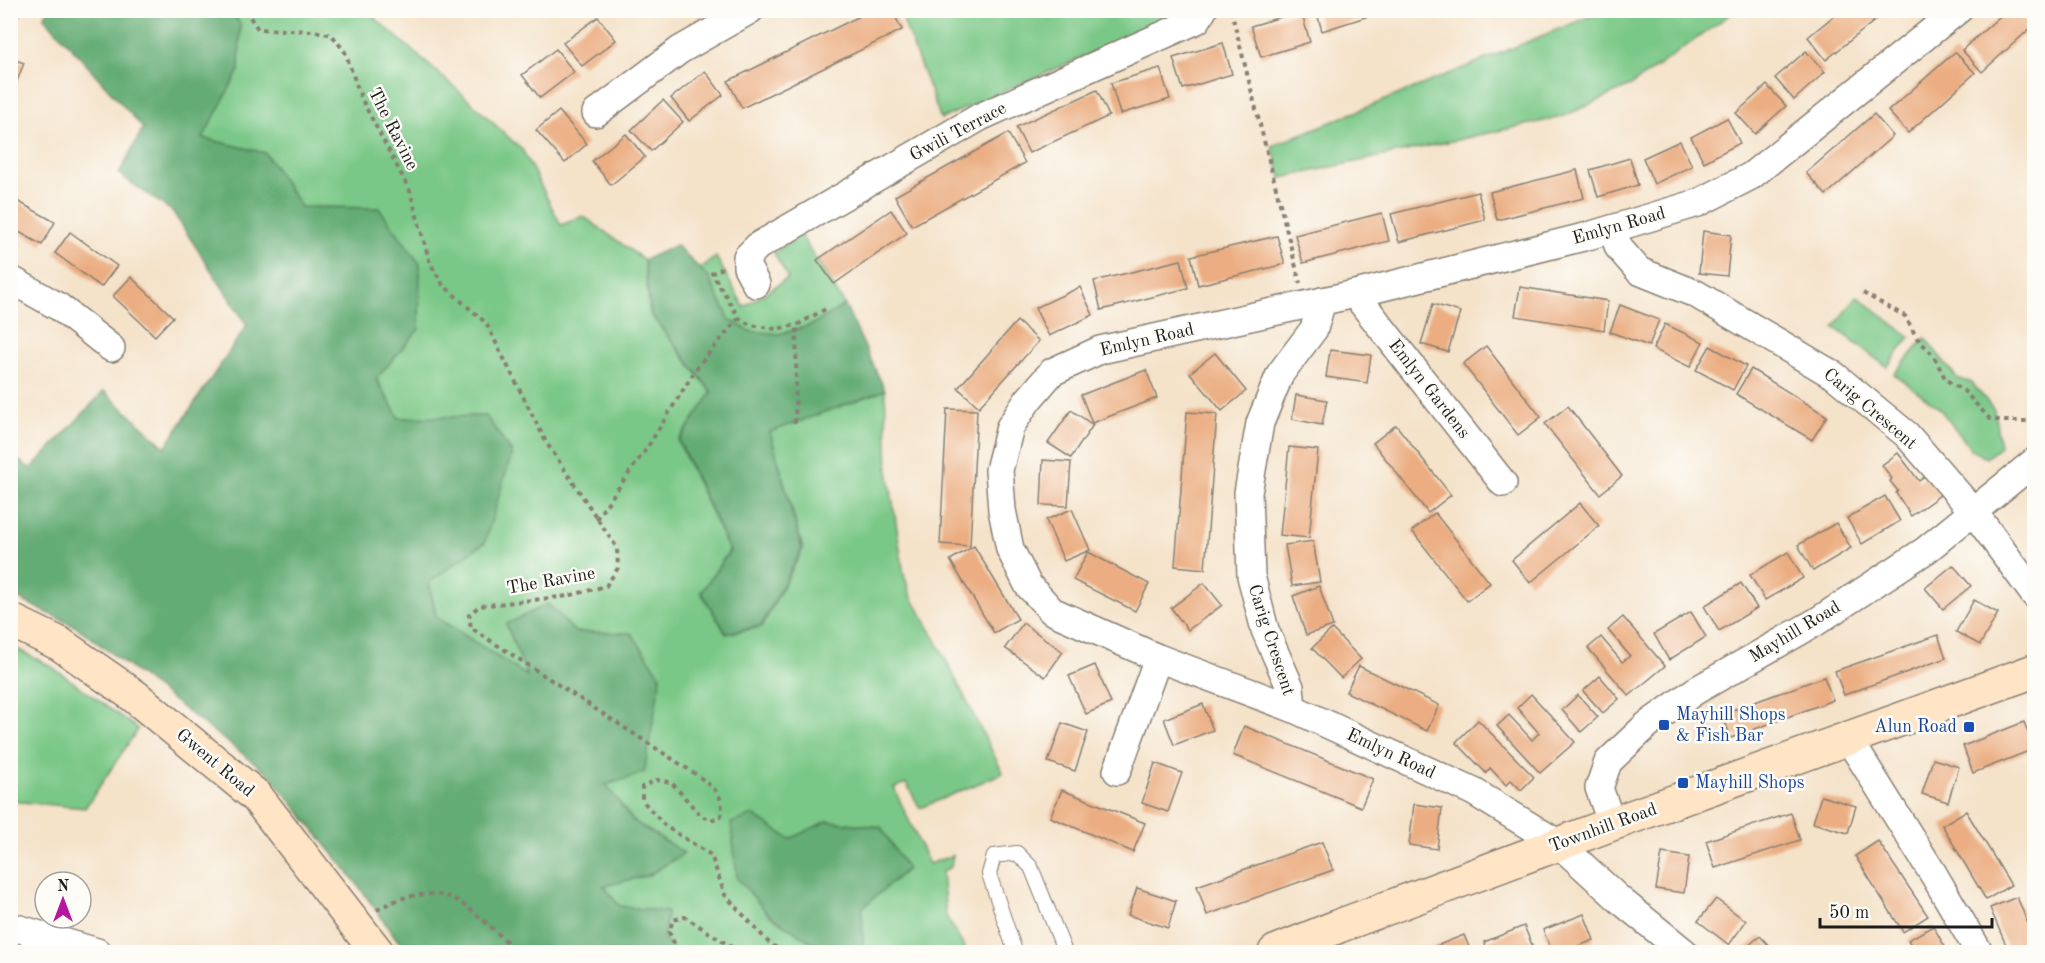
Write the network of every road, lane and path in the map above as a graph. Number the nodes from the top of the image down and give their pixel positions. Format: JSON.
{"nodes":[{"id":1,"x":21,"y":10,"type":"edge"},
{"id":2,"x":245,"y":10,"type":"edge"},
{"id":3,"x":750,"y":10,"type":"edge"},
{"id":4,"x":1203,"y":10,"type":"edge"},
{"id":5,"x":1231,"y":10,"type":"edge"},
{"id":6,"x":1958,"y":10,"type":"edge"},
{"id":7,"x":10,"y":23,"type":"edge"},
{"id":8,"x":596,"y":113,"type":"dead end"},
{"id":9,"x":1612,"y":229,"type":"junction"},
{"id":10,"x":10,"y":279,"type":"edge"},
{"id":11,"x":756,"y":284,"type":"dead end"},
{"id":12,"x":1863,"y":293,"type":"dead end"},
{"id":13,"x":1355,"y":294,"type":"junction"},
{"id":14,"x":1313,"y":303,"type":"junction"},
{"id":15,"x":739,"y":318,"type":"dead end"},
{"id":16,"x":797,"y":325,"type":"dead end"},
{"id":17,"x":111,"y":348,"type":"dead end"},
{"id":18,"x":2034,"y":421,"type":"edge"},
{"id":19,"x":795,"y":423,"type":"dead end"},
{"id":20,"x":2034,"y":462,"type":"edge"},
{"id":21,"x":1503,"y":483,"type":"dead end"},
{"id":22,"x":1973,"y":511,"type":"junction"},
{"id":23,"x":596,"y":519,"type":"junction"},
{"id":24,"x":2034,"y":594,"type":"edge"},
{"id":25,"x":10,"y":620,"type":"edge"},
{"id":26,"x":1158,"y":658,"type":"junction"},
{"id":27,"x":2034,"y":671,"type":"edge"},
{"id":28,"x":1292,"y":708,"type":"junction"},
{"id":29,"x":1848,"y":738,"type":"junction"},
{"id":30,"x":1117,"y":771,"type":"dead end"},
{"id":31,"x":1612,"y":824,"type":"junction"},
{"id":32,"x":1558,"y":844,"type":"junction"},
{"id":33,"x":356,"y":923,"type":"junction"},
{"id":34,"x":10,"y":926,"type":"edge"},
{"id":35,"x":1014,"y":948,"type":"dead end"},
{"id":36,"x":97,"y":952,"type":"edge"},
{"id":37,"x":377,"y":952,"type":"edge"},
{"id":38,"x":518,"y":952,"type":"edge"},
{"id":39,"x":678,"y":952,"type":"edge"},
{"id":40,"x":739,"y":952,"type":"edge"},
{"id":41,"x":785,"y":952,"type":"edge"},
{"id":42,"x":1065,"y":952,"type":"edge"},
{"id":43,"x":1275,"y":952,"type":"edge"},
{"id":44,"x":1684,"y":952,"type":"edge"},
{"id":45,"x":1979,"y":952,"type":"edge"}],
"edges":[{"from":1,"to":7,"type":"path"},
{"from":2,"to":23,"type":"path","name":"The Ravine"},
{"from":3,"to":8,"type":"street"},
{"from":4,"to":11,"type":"street","name":"Gwili Terrace"},
{"from":5,"to":14,"type":"path"},
{"from":6,"to":9,"type":"street","name":"Emlyn Road"},
{"from":9,"to":13,"type":"street","name":"Emlyn Road"},
{"from":9,"to":22,"type":"street","name":"Carig Crescent"},
{"from":10,"to":17,"type":"street"},
{"from":12,"to":18,"type":"path"},
{"from":13,"to":14,"type":"street","name":"Emlyn Road"},
{"from":13,"to":21,"type":"street","name":"Emlyn Gardens"},
{"from":14,"to":26,"type":"street","name":"Emlyn Road"},
{"from":14,"to":28,"type":"street","name":"Carig Crescent"},
{"from":15,"to":23,"type":"path"},
{"from":16,"to":19,"type":"path"},
{"from":20,"to":22,"type":"street","name":"Mayhill Road"},
{"from":22,"to":24,"type":"street","name":"Carig Crescent"},
{"from":22,"to":31,"type":"street","name":"Mayhill Road"},
{"from":23,"to":41,"type":"path","name":"The Ravine"},
{"from":25,"to":33,"type":"street","name":"Gwent Road"},
{"from":26,"to":28,"type":"street","name":"Emlyn Road"},
{"from":26,"to":30,"type":"street"},
{"from":27,"to":29,"type":"street","name":"Townhill Road"},
{"from":28,"to":32,"type":"street","name":"Emlyn Road"},
{"from":29,"to":31,"type":"street","name":"Townhill Road"},
{"from":29,"to":45,"type":"street"},
{"from":31,"to":32,"type":"street","name":"Townhill Road"},
{"from":32,"to":43,"type":"street","name":"Townhill Road"},
{"from":32,"to":44,"type":"street","name":"Emlyn Road"},
{"from":33,"to":37,"type":"street","name":"Gwent Road"},
{"from":33,"to":38,"type":"path"},
{"from":34,"to":36,"type":"street"},
{"from":35,"to":42,"type":"lane"},
{"from":39,"to":40,"type":"path"}]}
